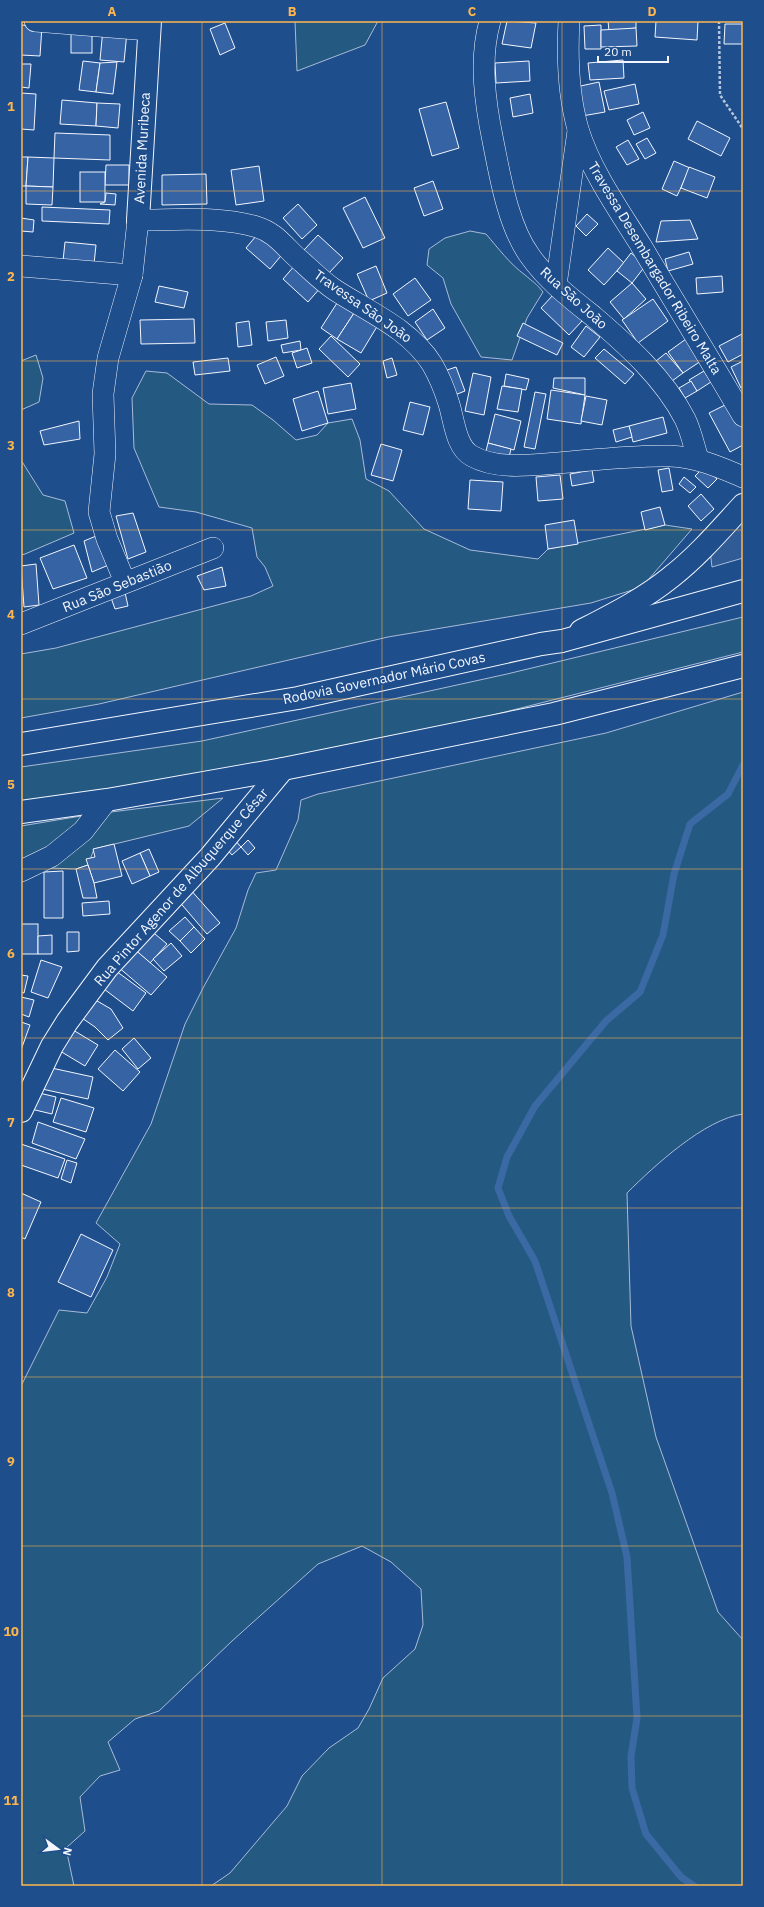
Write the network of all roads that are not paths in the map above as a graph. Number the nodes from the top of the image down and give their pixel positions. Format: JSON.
{"nodes":[{"id":1,"x":35,"y":21,"type":"edge"},
{"id":2,"x":490,"y":21,"type":"edge"},
{"id":3,"x":568,"y":21,"type":"edge"},
{"id":4,"x":149,"y":25,"type":"edge"},
{"id":5,"x":579,"y":130,"type":"junction"},
{"id":6,"x":138,"y":220,"type":"junction"},
{"id":7,"x":21,"y":266,"type":"edge"},
{"id":8,"x":132,"y":275,"type":"junction"},
{"id":9,"x":556,"y":285,"type":"junction"},
{"id":10,"x":743,"y":416,"type":"edge"},
{"id":11,"x":698,"y":459,"type":"junction"},
{"id":12,"x":743,"y":477,"type":"edge"},
{"id":13,"x":743,"y":505,"type":"edge"},
{"id":14,"x":213,"y":548,"type":"dead end"},
{"id":15,"x":125,"y":582,"type":"junction"},
{"id":16,"x":743,"y":591,"type":"edge"},
{"id":17,"x":21,"y":624,"type":"edge"},
{"id":18,"x":562,"y":641,"type":"junction"},
{"id":19,"x":743,"y":666,"type":"edge"},
{"id":20,"x":21,"y":744,"type":"edge"},
{"id":21,"x":283,"y":770,"type":"junction"},
{"id":22,"x":107,"y":800,"type":"junction"},
{"id":23,"x":21,"y":812,"type":"edge"},
{"id":24,"x":21,"y":871,"type":"edge"},
{"id":25,"x":21,"y":1111,"type":"edge"}],
"edges":[{"from":1,"to":4,"type":"street"},
{"from":2,"to":9,"type":"street","name":"Rua São João"},
{"from":3,"to":5,"type":"street","name":"Travessa Desembargador Ribeiro Malta"},
{"from":4,"to":6,"type":"main road","name":"Avenida Muribeca"},
{"from":5,"to":9,"type":"street"},
{"from":5,"to":10,"type":"street","name":"Travessa Desembargador Ribeiro Malta"},
{"from":6,"to":8,"type":"street","name":"Avenida Muribeca"},
{"from":6,"to":11,"type":"street","name":"Travessa São João"},
{"from":7,"to":8,"type":"street"},
{"from":8,"to":15,"type":"street","name":"Avenida Muribeca"},
{"from":9,"to":11,"type":"street","name":"Rua São João"},
{"from":11,"to":12,"type":"street","name":"Travessa São João"},
{"from":13,"to":18,"type":"main road"},
{"from":14,"to":15,"type":"street","name":"Rua São Sebastião"},
{"from":15,"to":17,"type":"street","name":"Rua São Sebastião"},
{"from":16,"to":18,"type":"main road","name":"Rodovia Governador Mário Covas"},
{"from":18,"to":20,"type":"main road","name":"Rodovia Governador Mário Covas"},
{"from":19,"to":21,"type":"main road"},
{"from":21,"to":22,"type":"main road"},
{"from":21,"to":25,"type":"main road","name":"Rua Pintor Agenor de Albuquerque César"},
{"from":22,"to":23,"type":"main road"},
{"from":22,"to":24,"type":"street"}]}
